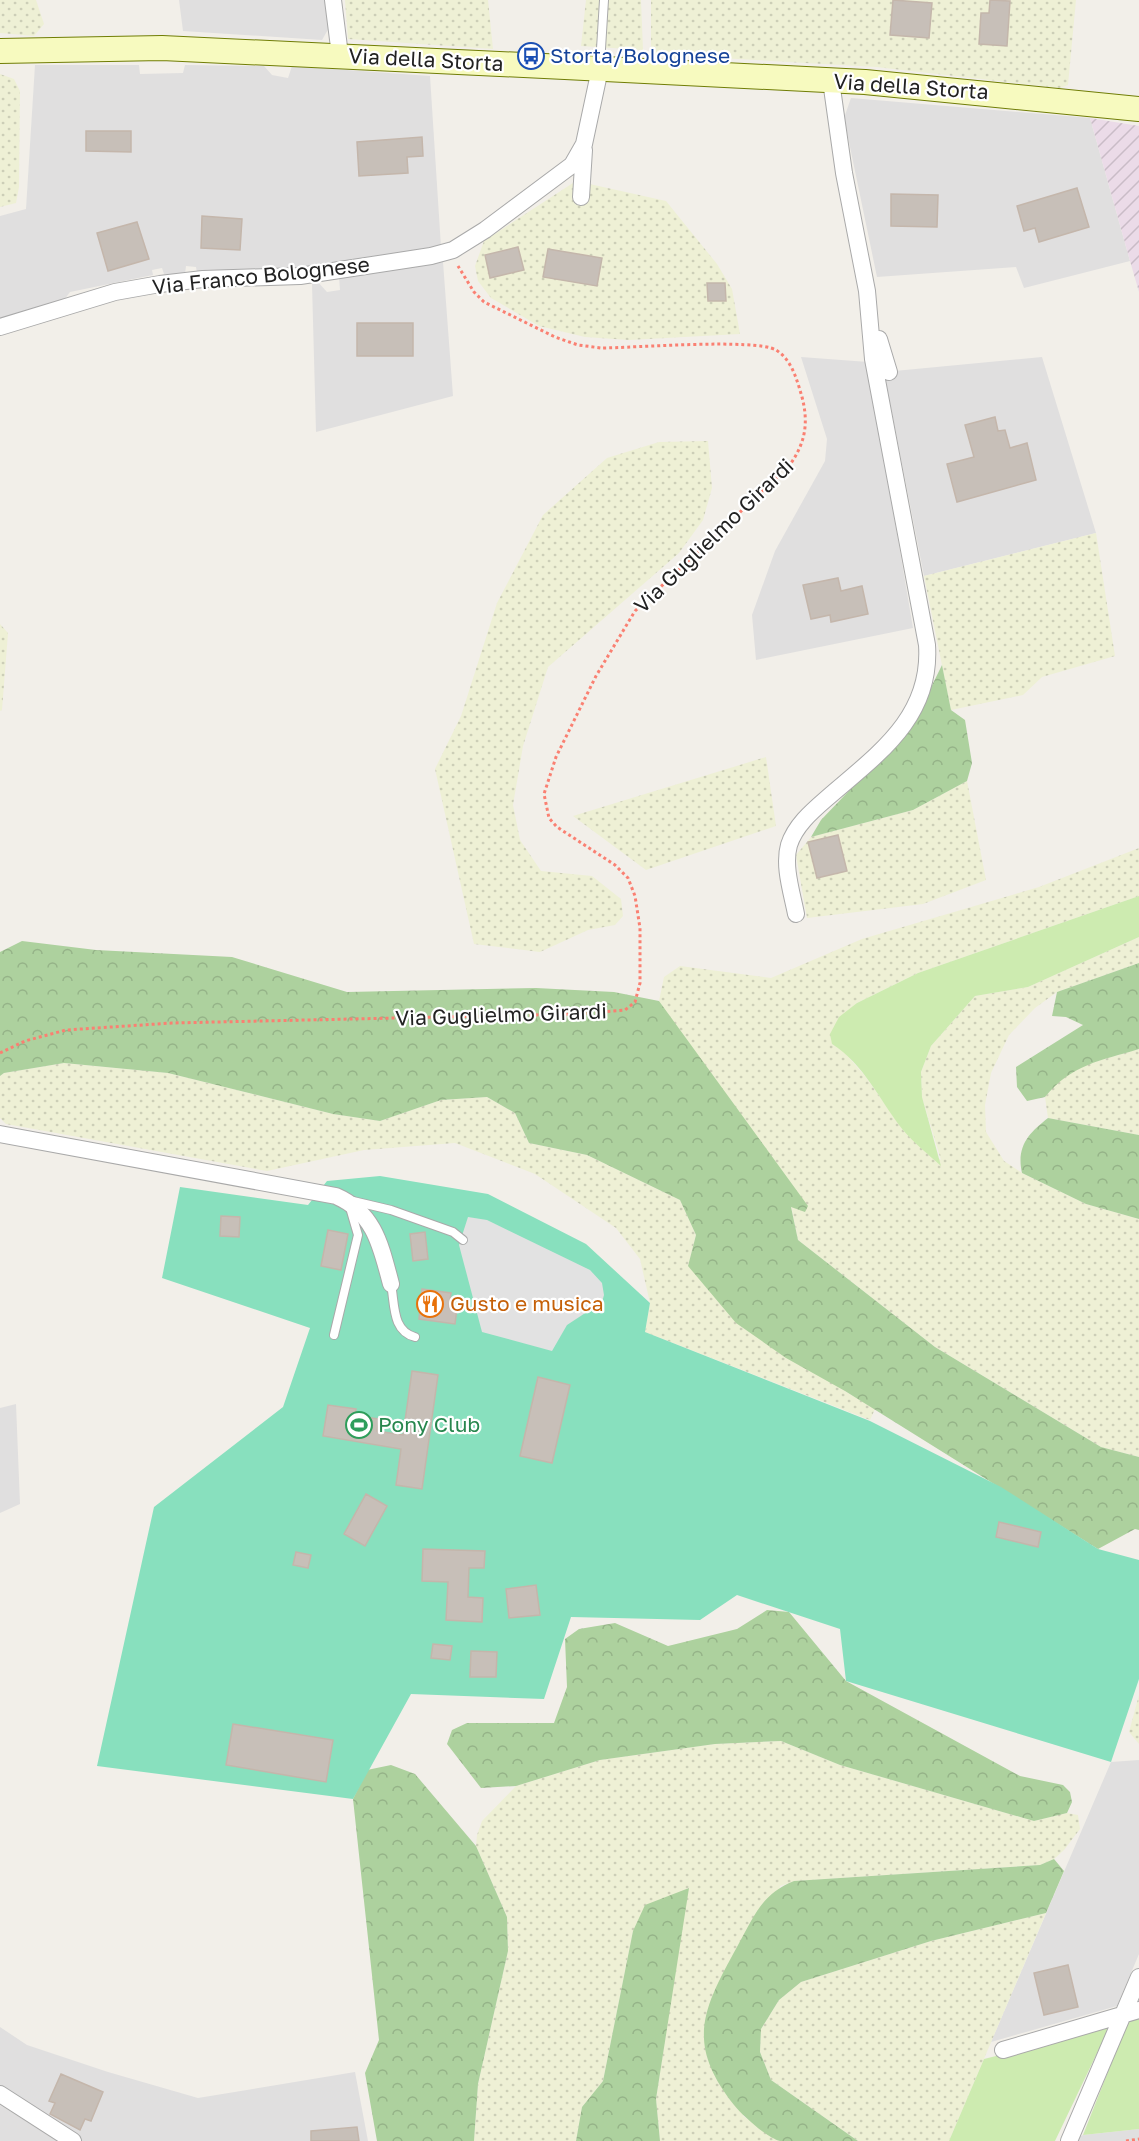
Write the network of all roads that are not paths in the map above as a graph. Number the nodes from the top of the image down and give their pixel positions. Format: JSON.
{"nodes":[{"id":1,"x":333,"y":0,"type":"edge"},
{"id":2,"x":603,"y":0,"type":"edge"},
{"id":3,"x":0,"y":51,"type":"edge"},
{"id":4,"x":340,"y":56,"type":"junction"},
{"id":5,"x":600,"y":69,"type":"junction"},
{"id":6,"x":831,"y":81,"type":"junction"},
{"id":7,"x":1139,"y":109,"type":"edge"},
{"id":8,"x":586,"y":135,"type":"junction"},
{"id":9,"x":581,"y":197,"type":"dead end"},
{"id":10,"x":867,"y":291,"type":"junction"},
{"id":11,"x":0,"y":327,"type":"edge"},
{"id":12,"x":889,"y":372,"type":"dead end"},
{"id":13,"x":796,"y":914,"type":"dead end"},
{"id":14,"x":0,"y":1134,"type":"edge"},
{"id":15,"x":341,"y":1199,"type":"junction"},
{"id":16,"x":463,"y":1240,"type":"dead end"},
{"id":17,"x":392,"y":1284,"type":"joint"},
{"id":18,"x":334,"y":1335,"type":"dead end"},
{"id":19,"x":415,"y":1337,"type":"dead end"},
{"id":20,"x":1139,"y":1977,"type":"edge"},
{"id":21,"x":1132,"y":2011,"type":"edge"},
{"id":22,"x":1003,"y":2050,"type":"dead end"},
{"id":23,"x":0,"y":2094,"type":"edge"},
{"id":24,"x":73,"y":2141,"type":"edge"},
{"id":25,"x":1069,"y":2141,"type":"edge"}],
"edges":[{"from":1,"to":4,"type":"street"},
{"from":2,"to":5,"type":"lane"},
{"from":3,"to":4,"type":"main road","name":"Via della Storta"},
{"from":4,"to":5,"type":"main road","name":"Via della Storta"},
{"from":5,"to":6,"type":"main road","name":"Via della Storta"},
{"from":5,"to":8,"type":"street","name":"Via Franco Bolognese"},
{"from":6,"to":7,"type":"main road","name":"Via della Storta"},
{"from":6,"to":10,"type":"street"},
{"from":8,"to":9,"type":"street","name":"Via Franco Bolognese"},
{"from":8,"to":11,"type":"street","name":"Via Franco Bolognese"},
{"from":10,"to":12,"type":"street"},
{"from":10,"to":13,"type":"street"},
{"from":14,"to":15,"type":"street"},
{"from":15,"to":16,"type":"lane"},
{"from":15,"to":17,"type":"street"},
{"from":15,"to":18,"type":"lane"},
{"from":17,"to":19,"type":"lane"},
{"from":20,"to":21,"type":"street"},
{"from":21,"to":22,"type":"street"},
{"from":21,"to":25,"type":"street"},
{"from":23,"to":24,"type":"street"}]}
